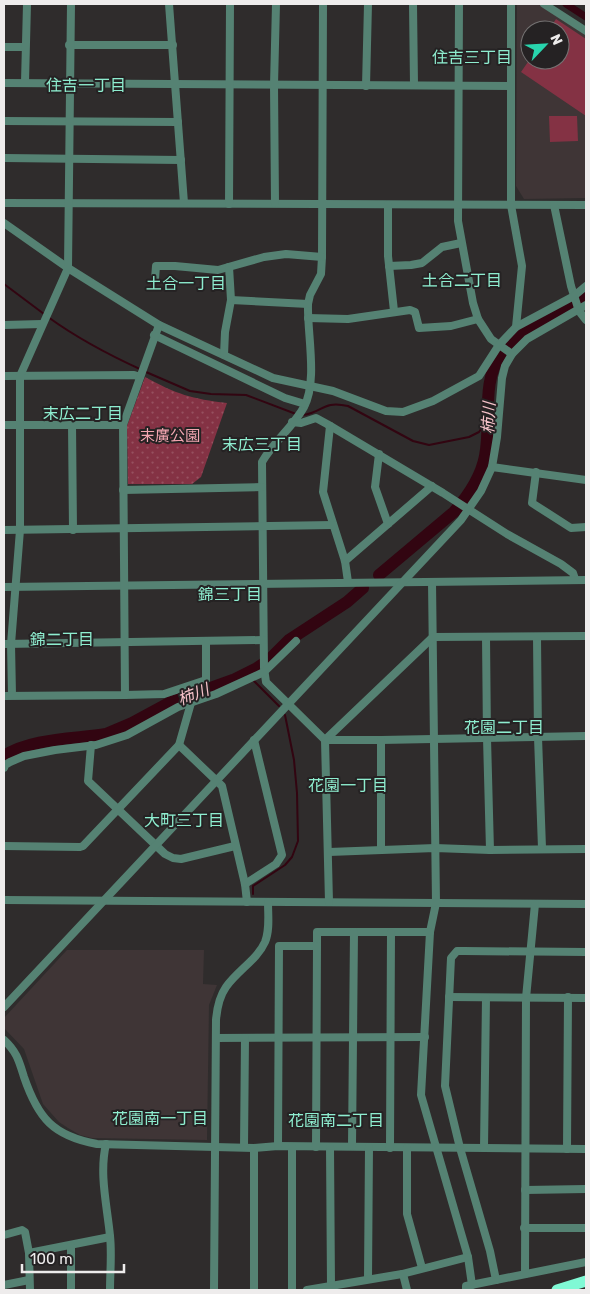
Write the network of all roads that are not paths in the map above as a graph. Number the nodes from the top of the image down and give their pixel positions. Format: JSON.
{"nodes":[{"id":1,"x":27,"y":4,"type":"edge"},
{"id":2,"x":70,"y":4,"type":"edge"},
{"id":3,"x":169,"y":4,"type":"edge"},
{"id":4,"x":230,"y":4,"type":"edge"},
{"id":5,"x":276,"y":4,"type":"edge"},
{"id":6,"x":323,"y":4,"type":"edge"},
{"id":7,"x":368,"y":4,"type":"edge"},
{"id":8,"x":413,"y":4,"type":"edge"},
{"id":9,"x":459,"y":4,"type":"edge"},
{"id":10,"x":511,"y":4,"type":"edge"},
{"id":11,"x":544,"y":4,"type":"edge"},
{"id":12,"x":586,"y":31,"type":"edge"},
{"id":13,"x":69,"y":45,"type":"junction"},
{"id":14,"x":173,"y":45,"type":"junction"},
{"id":15,"x":4,"y":47,"type":"edge"},
{"id":16,"x":25,"y":47,"type":"junction"},
{"id":17,"x":4,"y":82,"type":"edge"},
{"id":18,"x":26,"y":82,"type":"junction"},
{"id":19,"x":70,"y":83,"type":"junction"},
{"id":20,"x":176,"y":84,"type":"junction"},
{"id":21,"x":230,"y":85,"type":"junction"},
{"id":22,"x":274,"y":85,"type":"junction"},
{"id":23,"x":323,"y":85,"type":"junction"},
{"id":24,"x":414,"y":85,"type":"junction"},
{"id":25,"x":366,"y":86,"type":"junction"},
{"id":26,"x":458,"y":86,"type":"junction"},
{"id":27,"x":510,"y":86,"type":"junction"},
{"id":28,"x":4,"y":121,"type":"edge"},
{"id":29,"x":69,"y":121,"type":"junction"},
{"id":30,"x":178,"y":122,"type":"junction"},
{"id":31,"x":4,"y":158,"type":"edge"},
{"id":32,"x":69,"y":158,"type":"junction"},
{"id":33,"x":181,"y":160,"type":"junction"},
{"id":34,"x":4,"y":203,"type":"edge"},
{"id":35,"x":68,"y":203,"type":"junction"},
{"id":36,"x":184,"y":203,"type":"junction"},
{"id":37,"x":275,"y":203,"type":"junction"},
{"id":38,"x":229,"y":204,"type":"junction"},
{"id":39,"x":323,"y":204,"type":"junction"},
{"id":40,"x":388,"y":205,"type":"junction"},
{"id":41,"x":458,"y":205,"type":"junction"},
{"id":42,"x":511,"y":205,"type":"junction"},
{"id":43,"x":554,"y":205,"type":"junction"},
{"id":44,"x":586,"y":206,"type":"edge"},
{"id":45,"x":4,"y":223,"type":"edge"},
{"id":46,"x":461,"y":243,"type":"junction"},
{"id":47,"x":322,"y":257,"type":"junction"},
{"id":48,"x":389,"y":266,"type":"junction"},
{"id":49,"x":229,"y":267,"type":"junction"},
{"id":50,"x":68,"y":268,"type":"junction"},
{"id":51,"x":155,"y":279,"type":"dead end"},
{"id":52,"x":586,"y":286,"type":"edge"},
{"id":53,"x":574,"y":296,"type":"junction"},
{"id":54,"x":231,"y":300,"type":"junction"},
{"id":55,"x":308,"y":304,"type":"junction"},
{"id":56,"x":586,"y":305,"type":"edge"},
{"id":57,"x":394,"y":311,"type":"junction"},
{"id":58,"x":579,"y":311,"type":"junction"},
{"id":59,"x":308,"y":318,"type":"junction"},
{"id":60,"x":478,"y":319,"type":"junction"},
{"id":61,"x":586,"y":320,"type":"edge"},
{"id":62,"x":43,"y":322,"type":"junction"},
{"id":63,"x":4,"y":325,"type":"edge"},
{"id":64,"x":159,"y":325,"type":"junction"},
{"id":65,"x":516,"y":327,"type":"junction"},
{"id":66,"x":154,"y":335,"type":"junction"},
{"id":67,"x":500,"y":345,"type":"junction"},
{"id":68,"x":510,"y":353,"type":"junction"},
{"id":69,"x":224,"y":355,"type":"junction"},
{"id":70,"x":4,"y":376,"type":"edge"},
{"id":71,"x":20,"y":376,"type":"junction"},
{"id":72,"x":141,"y":376,"type":"junction"},
{"id":73,"x":311,"y":386,"type":"junction"},
{"id":74,"x":304,"y":406,"type":"junction"},
{"id":75,"x":294,"y":420,"type":"junction"},
{"id":76,"x":72,"y":424,"type":"junction"},
{"id":77,"x":4,"y":425,"type":"edge"},
{"id":78,"x":20,"y":425,"type":"junction"},
{"id":79,"x":123,"y":425,"type":"junction"},
{"id":80,"x":330,"y":426,"type":"junction"},
{"id":81,"x":379,"y":454,"type":"junction"},
{"id":82,"x":492,"y":467,"type":"junction"},
{"id":83,"x":536,"y":472,"type":"junction"},
{"id":84,"x":586,"y":480,"type":"edge"},
{"id":85,"x":432,"y":486,"type":"junction"},
{"id":86,"x":262,"y":487,"type":"junction"},
{"id":87,"x":123,"y":490,"type":"junction"},
{"id":88,"x":463,"y":507,"type":"junction"},
{"id":89,"x":388,"y":524,"type":"junction"},
{"id":90,"x":333,"y":525,"type":"junction"},
{"id":91,"x":263,"y":527,"type":"junction"},
{"id":92,"x":586,"y":528,"type":"edge"},
{"id":93,"x":124,"y":529,"type":"junction"},
{"id":94,"x":4,"y":530,"type":"edge"},
{"id":95,"x":20,"y":530,"type":"junction"},
{"id":96,"x":73,"y":530,"type":"junction"},
{"id":97,"x":345,"y":561,"type":"junction"},
{"id":98,"x":575,"y":579,"type":"junction"},
{"id":99,"x":586,"y":580,"type":"edge"},
{"id":100,"x":404,"y":581,"type":"junction"},
{"id":101,"x":348,"y":582,"type":"junction"},
{"id":102,"x":432,"y":582,"type":"junction"},
{"id":103,"x":262,"y":583,"type":"junction"},
{"id":104,"x":124,"y":585,"type":"junction"},
{"id":105,"x":16,"y":587,"type":"junction"},
{"id":106,"x":4,"y":588,"type":"edge"},
{"id":107,"x":586,"y":636,"type":"edge"},
{"id":108,"x":433,"y":637,"type":"junction"},
{"id":109,"x":486,"y":637,"type":"junction"},
{"id":110,"x":537,"y":637,"type":"junction"},
{"id":111,"x":206,"y":640,"type":"junction"},
{"id":112,"x":263,"y":640,"type":"junction"},
{"id":113,"x":296,"y":641,"type":"dead end"},
{"id":114,"x":126,"y":642,"type":"junction"},
{"id":115,"x":7,"y":644,"type":"edge"},
{"id":116,"x":264,"y":670,"type":"junction"},
{"id":117,"x":125,"y":695,"type":"junction"},
{"id":118,"x":8,"y":696,"type":"edge"},
{"id":119,"x":191,"y":703,"type":"junction"},
{"id":120,"x":288,"y":704,"type":"junction"},
{"id":121,"x":586,"y":736,"type":"edge"},
{"id":122,"x":538,"y":737,"type":"junction"},
{"id":123,"x":486,"y":738,"type":"junction"},
{"id":124,"x":434,"y":739,"type":"junction"},
{"id":125,"x":254,"y":740,"type":"junction"},
{"id":126,"x":325,"y":740,"type":"junction"},
{"id":127,"x":381,"y":740,"type":"junction"},
{"id":128,"x":91,"y":745,"type":"junction"},
{"id":129,"x":179,"y":745,"type":"junction"},
{"id":130,"x":4,"y":766,"type":"edge"},
{"id":131,"x":216,"y":780,"type":"junction"},
{"id":132,"x":118,"y":810,"type":"junction"},
{"id":133,"x":156,"y":844,"type":"junction"},
{"id":134,"x":4,"y":846,"type":"edge"},
{"id":135,"x":235,"y":846,"type":"junction"},
{"id":136,"x":435,"y":848,"type":"junction"},
{"id":137,"x":542,"y":848,"type":"junction"},
{"id":138,"x":381,"y":849,"type":"junction"},
{"id":139,"x":586,"y":849,"type":"edge"},
{"id":140,"x":490,"y":850,"type":"junction"},
{"id":141,"x":329,"y":852,"type":"junction"},
{"id":142,"x":245,"y":884,"type":"junction"},
{"id":143,"x":4,"y":900,"type":"edge"},
{"id":144,"x":103,"y":901,"type":"junction"},
{"id":145,"x":247,"y":902,"type":"junction"},
{"id":146,"x":268,"y":902,"type":"junction"},
{"id":147,"x":329,"y":902,"type":"junction"},
{"id":148,"x":436,"y":904,"type":"junction"},
{"id":149,"x":535,"y":904,"type":"junction"},
{"id":150,"x":586,"y":904,"type":"edge"},
{"id":151,"x":354,"y":932,"type":"junction"},
{"id":152,"x":430,"y":932,"type":"junction"},
{"id":153,"x":391,"y":933,"type":"junction"},
{"id":154,"x":317,"y":946,"type":"junction"},
{"id":155,"x":531,"y":952,"type":"junction"},
{"id":156,"x":586,"y":952,"type":"edge"},
{"id":157,"x":449,"y":997,"type":"junction"},
{"id":158,"x":568,"y":997,"type":"junction"},
{"id":159,"x":486,"y":998,"type":"junction"},
{"id":160,"x":526,"y":998,"type":"junction"},
{"id":161,"x":586,"y":998,"type":"edge"},
{"id":162,"x":4,"y":1007,"type":"edge"},
{"id":163,"x":425,"y":1037,"type":"junction"},
{"id":164,"x":216,"y":1038,"type":"junction"},
{"id":165,"x":245,"y":1038,"type":"junction"},
{"id":166,"x":279,"y":1038,"type":"junction"},
{"id":167,"x":317,"y":1038,"type":"junction"},
{"id":168,"x":354,"y":1038,"type":"junction"},
{"id":169,"x":391,"y":1038,"type":"junction"},
{"id":170,"x":4,"y":1040,"type":"edge"},
{"id":171,"x":106,"y":1144,"type":"junction"},
{"id":172,"x":278,"y":1146,"type":"junction"},
{"id":173,"x":352,"y":1146,"type":"junction"},
{"id":174,"x":214,"y":1147,"type":"junction"},
{"id":175,"x":244,"y":1147,"type":"junction"},
{"id":176,"x":292,"y":1147,"type":"junction"},
{"id":177,"x":316,"y":1147,"type":"junction"},
{"id":178,"x":330,"y":1147,"type":"junction"},
{"id":179,"x":369,"y":1147,"type":"junction"},
{"id":180,"x":254,"y":1148,"type":"junction"},
{"id":181,"x":390,"y":1148,"type":"junction"},
{"id":182,"x":407,"y":1148,"type":"junction"},
{"id":183,"x":437,"y":1148,"type":"junction"},
{"id":184,"x":460,"y":1148,"type":"junction"},
{"id":185,"x":484,"y":1148,"type":"junction"},
{"id":186,"x":525,"y":1148,"type":"junction"},
{"id":187,"x":586,"y":1148,"type":"edge"},
{"id":188,"x":567,"y":1149,"type":"junction"},
{"id":189,"x":586,"y":1189,"type":"edge"},
{"id":190,"x":525,"y":1190,"type":"junction"},
{"id":191,"x":524,"y":1228,"type":"junction"},
{"id":192,"x":586,"y":1228,"type":"edge"},
{"id":193,"x":4,"y":1235,"type":"edge"},
{"id":194,"x":110,"y":1238,"type":"junction"},
{"id":195,"x":71,"y":1246,"type":"junction"},
{"id":196,"x":29,"y":1253,"type":"junction"},
{"id":197,"x":468,"y":1257,"type":"junction"},
{"id":198,"x":586,"y":1262,"type":"edge"},
{"id":199,"x":422,"y":1268,"type":"junction"},
{"id":200,"x":402,"y":1274,"type":"junction"},
{"id":201,"x":525,"y":1274,"type":"junction"},
{"id":202,"x":368,"y":1279,"type":"junction"},
{"id":203,"x":30,"y":1280,"type":"junction"},
{"id":204,"x":496,"y":1280,"type":"junction"},
{"id":205,"x":586,"y":1281,"type":"edge"},
{"id":206,"x":4,"y":1285,"type":"edge"},
{"id":207,"x":331,"y":1286,"type":"junction"},
{"id":208,"x":469,"y":1288,"type":"edge"},
{"id":209,"x":30,"y":1290,"type":"edge"},
{"id":210,"x":70,"y":1290,"type":"edge"},
{"id":211,"x":110,"y":1290,"type":"edge"},
{"id":212,"x":214,"y":1290,"type":"edge"},
{"id":213,"x":254,"y":1290,"type":"edge"},
{"id":214,"x":292,"y":1290,"type":"edge"},
{"id":215,"x":307,"y":1290,"type":"edge"},
{"id":216,"x":407,"y":1290,"type":"edge"},
{"id":217,"x":556,"y":1290,"type":"edge"}],
"edges":[{"from":1,"to":16,"type":"street"},
{"from":2,"to":13,"type":"street"},
{"from":3,"to":14,"type":"street"},
{"from":4,"to":21,"type":"street"},
{"from":5,"to":22,"type":"street"},
{"from":6,"to":23,"type":"street"},
{"from":7,"to":25,"type":"street"},
{"from":8,"to":24,"type":"street"},
{"from":9,"to":26,"type":"street"},
{"from":10,"to":27,"type":"street"},
{"from":11,"to":12,"type":"street"},
{"from":13,"to":14,"type":"street"},
{"from":13,"to":19,"type":"street"},
{"from":14,"to":20,"type":"street"},
{"from":15,"to":16,"type":"street"},
{"from":16,"to":18,"type":"street"},
{"from":17,"to":18,"type":"street"},
{"from":18,"to":19,"type":"street"},
{"from":19,"to":20,"type":"street"},
{"from":19,"to":29,"type":"street"},
{"from":20,"to":21,"type":"street"},
{"from":20,"to":30,"type":"street"},
{"from":21,"to":22,"type":"street"},
{"from":21,"to":38,"type":"street"},
{"from":22,"to":23,"type":"street"},
{"from":22,"to":37,"type":"street"},
{"from":23,"to":25,"type":"street"},
{"from":23,"to":39,"type":"street"},
{"from":24,"to":25,"type":"street"},
{"from":24,"to":26,"type":"street"},
{"from":26,"to":27,"type":"street"},
{"from":26,"to":41,"type":"street"},
{"from":27,"to":42,"type":"street"},
{"from":28,"to":29,"type":"street"},
{"from":29,"to":30,"type":"street"},
{"from":29,"to":32,"type":"street"},
{"from":30,"to":33,"type":"street"},
{"from":31,"to":32,"type":"street"},
{"from":32,"to":33,"type":"street"},
{"from":32,"to":35,"type":"street"},
{"from":33,"to":36,"type":"street"},
{"from":34,"to":35,"type":"street"},
{"from":35,"to":36,"type":"street"},
{"from":35,"to":50,"type":"street"},
{"from":36,"to":38,"type":"street"},
{"from":37,"to":38,"type":"street"},
{"from":37,"to":39,"type":"street"},
{"from":39,"to":40,"type":"street"},
{"from":39,"to":47,"type":"street"},
{"from":40,"to":41,"type":"street"},
{"from":40,"to":48,"type":"street"},
{"from":41,"to":42,"type":"street"},
{"from":41,"to":46,"type":"street"},
{"from":42,"to":43,"type":"street"},
{"from":42,"to":65,"type":"street"},
{"from":43,"to":44,"type":"street"},
{"from":43,"to":53,"type":"street"},
{"from":45,"to":50,"type":"street"},
{"from":46,"to":48,"type":"street"},
{"from":46,"to":60,"type":"street"},
{"from":47,"to":49,"type":"street"},
{"from":47,"to":55,"type":"street"},
{"from":48,"to":57,"type":"street"},
{"from":49,"to":51,"type":"street"},
{"from":49,"to":54,"type":"street"},
{"from":50,"to":62,"type":"street"},
{"from":50,"to":64,"type":"street"},
{"from":52,"to":53,"type":"street"},
{"from":53,"to":58,"type":"street"},
{"from":53,"to":65,"type":"street"},
{"from":54,"to":55,"type":"street"},
{"from":54,"to":69,"type":"street"},
{"from":55,"to":59,"type":"street"},
{"from":56,"to":58,"type":"street"},
{"from":57,"to":59,"type":"street"},
{"from":57,"to":60,"type":"street"},
{"from":58,"to":61,"type":"street"},
{"from":58,"to":68,"type":"street"},
{"from":59,"to":73,"type":"street"},
{"from":60,"to":67,"type":"street"},
{"from":62,"to":63,"type":"street"},
{"from":62,"to":71,"type":"street"},
{"from":64,"to":66,"type":"street"},
{"from":64,"to":69,"type":"street"},
{"from":65,"to":67,"type":"street"},
{"from":66,"to":72,"type":"street"},
{"from":66,"to":74,"type":"street"},
{"from":67,"to":68,"type":"street"},
{"from":67,"to":73,"type":"street"},
{"from":68,"to":82,"type":"street"},
{"from":69,"to":73,"type":"street"},
{"from":70,"to":71,"type":"street"},
{"from":71,"to":72,"type":"street"},
{"from":71,"to":78,"type":"street"},
{"from":72,"to":79,"type":"street"},
{"from":73,"to":74,"type":"street"},
{"from":74,"to":75,"type":"street"},
{"from":75,"to":80,"type":"street"},
{"from":75,"to":86,"type":"street"},
{"from":76,"to":78,"type":"street"},
{"from":76,"to":79,"type":"street"},
{"from":76,"to":96,"type":"street"},
{"from":77,"to":78,"type":"street"},
{"from":78,"to":95,"type":"street"},
{"from":79,"to":87,"type":"street"},
{"from":80,"to":81,"type":"street"},
{"from":80,"to":90,"type":"street"},
{"from":81,"to":85,"type":"street"},
{"from":81,"to":89,"type":"street"},
{"from":82,"to":83,"type":"street"},
{"from":82,"to":88,"type":"street"},
{"from":83,"to":84,"type":"street"},
{"from":83,"to":92,"type":"street"},
{"from":85,"to":88,"type":"street"},
{"from":85,"to":89,"type":"street"},
{"from":86,"to":87,"type":"street"},
{"from":86,"to":91,"type":"street"},
{"from":87,"to":93,"type":"street"},
{"from":88,"to":98,"type":"street"},
{"from":88,"to":100,"type":"street"},
{"from":89,"to":97,"type":"street"},
{"from":90,"to":91,"type":"street"},
{"from":90,"to":97,"type":"street"},
{"from":91,"to":93,"type":"street"},
{"from":91,"to":103,"type":"street"},
{"from":93,"to":96,"type":"street"},
{"from":93,"to":104,"type":"street"},
{"from":94,"to":95,"type":"street"},
{"from":95,"to":96,"type":"street"},
{"from":95,"to":105,"type":"street"},
{"from":97,"to":101,"type":"street"},
{"from":98,"to":99,"type":"street"},
{"from":98,"to":102,"type":"street"},
{"from":100,"to":101,"type":"street"},
{"from":100,"to":102,"type":"street"},
{"from":100,"to":120,"type":"street"},
{"from":101,"to":103,"type":"street"},
{"from":102,"to":108,"type":"street"},
{"from":103,"to":104,"type":"street"},
{"from":103,"to":112,"type":"street"},
{"from":104,"to":105,"type":"street"},
{"from":104,"to":114,"type":"street"},
{"from":105,"to":106,"type":"street"},
{"from":105,"to":115,"type":"street"},
{"from":107,"to":110,"type":"street"},
{"from":108,"to":109,"type":"street"},
{"from":108,"to":124,"type":"street"},
{"from":108,"to":126,"type":"street"},
{"from":109,"to":110,"type":"street"},
{"from":109,"to":123,"type":"street"},
{"from":110,"to":122,"type":"street"},
{"from":111,"to":112,"type":"street"},
{"from":111,"to":114,"type":"street"},
{"from":111,"to":117,"type":"street"},
{"from":112,"to":116,"type":"street"},
{"from":113,"to":116,"type":"street"},
{"from":114,"to":115,"type":"street"},
{"from":114,"to":117,"type":"street"},
{"from":115,"to":118,"type":"street"},
{"from":116,"to":119,"type":"street"},
{"from":116,"to":120,"type":"street"},
{"from":117,"to":118,"type":"street"},
{"from":119,"to":128,"type":"street"},
{"from":119,"to":129,"type":"street"},
{"from":120,"to":125,"type":"street"},
{"from":120,"to":126,"type":"street"},
{"from":121,"to":122,"type":"street"},
{"from":122,"to":123,"type":"street"},
{"from":122,"to":137,"type":"street"},
{"from":123,"to":124,"type":"street"},
{"from":123,"to":140,"type":"street"},
{"from":124,"to":127,"type":"street"},
{"from":124,"to":136,"type":"street"},
{"from":125,"to":131,"type":"street"},
{"from":125,"to":142,"type":"street"},
{"from":126,"to":127,"type":"street"},
{"from":126,"to":141,"type":"street"},
{"from":127,"to":138,"type":"street"},
{"from":128,"to":130,"type":"street"},
{"from":128,"to":132,"type":"street"},
{"from":129,"to":131,"type":"street"},
{"from":129,"to":132,"type":"street"},
{"from":131,"to":133,"type":"street"},
{"from":131,"to":135,"type":"street"},
{"from":132,"to":133,"type":"street"},
{"from":132,"to":134,"type":"street"},
{"from":133,"to":135,"type":"street"},
{"from":133,"to":144,"type":"street"},
{"from":135,"to":142,"type":"street"},
{"from":136,"to":138,"type":"street"},
{"from":136,"to":140,"type":"street"},
{"from":136,"to":148,"type":"street"},
{"from":137,"to":139,"type":"street"},
{"from":137,"to":140,"type":"street"},
{"from":138,"to":141,"type":"street"},
{"from":141,"to":147,"type":"street"},
{"from":142,"to":145,"type":"street"},
{"from":143,"to":144,"type":"street"},
{"from":144,"to":145,"type":"street"},
{"from":144,"to":162,"type":"street"},
{"from":145,"to":146,"type":"street"},
{"from":146,"to":147,"type":"street"},
{"from":146,"to":164,"type":"street"},
{"from":147,"to":148,"type":"street"},
{"from":148,"to":149,"type":"street"},
{"from":148,"to":152,"type":"street"},
{"from":149,"to":150,"type":"street"},
{"from":149,"to":155,"type":"street"},
{"from":151,"to":153,"type":"street"},
{"from":151,"to":154,"type":"street"},
{"from":151,"to":168,"type":"street"},
{"from":152,"to":153,"type":"street"},
{"from":152,"to":163,"type":"street"},
{"from":153,"to":169,"type":"street"},
{"from":154,"to":166,"type":"street"},
{"from":154,"to":167,"type":"street"},
{"from":155,"to":156,"type":"street"},
{"from":155,"to":157,"type":"street"},
{"from":155,"to":160,"type":"street"},
{"from":157,"to":159,"type":"street"},
{"from":157,"to":184,"type":"street"},
{"from":158,"to":160,"type":"street"},
{"from":158,"to":161,"type":"street"},
{"from":158,"to":188,"type":"street"},
{"from":159,"to":160,"type":"street"},
{"from":159,"to":185,"type":"street"},
{"from":160,"to":186,"type":"street"},
{"from":163,"to":169,"type":"street"},
{"from":163,"to":183,"type":"street"},
{"from":164,"to":165,"type":"street"},
{"from":164,"to":174,"type":"street"},
{"from":165,"to":166,"type":"street"},
{"from":165,"to":175,"type":"street"},
{"from":166,"to":167,"type":"street"},
{"from":166,"to":172,"type":"street"},
{"from":167,"to":168,"type":"street"},
{"from":167,"to":177,"type":"street"},
{"from":168,"to":169,"type":"street"},
{"from":168,"to":173,"type":"street"},
{"from":169,"to":181,"type":"street"},
{"from":170,"to":171,"type":"street"},
{"from":171,"to":174,"type":"street"},
{"from":171,"to":194,"type":"street"},
{"from":172,"to":176,"type":"street"},
{"from":172,"to":180,"type":"street"},
{"from":173,"to":178,"type":"street"},
{"from":173,"to":179,"type":"street"},
{"from":174,"to":175,"type":"street"},
{"from":174,"to":212,"type":"street"},
{"from":175,"to":180,"type":"street"},
{"from":176,"to":177,"type":"street"},
{"from":176,"to":214,"type":"street"},
{"from":177,"to":178,"type":"street"},
{"from":178,"to":207,"type":"street"},
{"from":179,"to":181,"type":"street"},
{"from":179,"to":202,"type":"street"},
{"from":180,"to":213,"type":"street"},
{"from":181,"to":182,"type":"street"},
{"from":182,"to":183,"type":"street"},
{"from":182,"to":199,"type":"street"},
{"from":183,"to":184,"type":"street"},
{"from":183,"to":197,"type":"street"},
{"from":184,"to":185,"type":"street"},
{"from":184,"to":204,"type":"street"},
{"from":185,"to":186,"type":"street"},
{"from":186,"to":188,"type":"street"},
{"from":186,"to":190,"type":"street"},
{"from":187,"to":188,"type":"street"},
{"from":189,"to":190,"type":"street"},
{"from":190,"to":191,"type":"street"},
{"from":191,"to":192,"type":"street"},
{"from":191,"to":201,"type":"street"},
{"from":193,"to":196,"type":"street"},
{"from":194,"to":195,"type":"street"},
{"from":194,"to":211,"type":"street"},
{"from":195,"to":196,"type":"street"},
{"from":195,"to":210,"type":"street"},
{"from":196,"to":203,"type":"street"},
{"from":197,"to":199,"type":"street"},
{"from":197,"to":208,"type":"street"},
{"from":198,"to":201,"type":"street"},
{"from":199,"to":200,"type":"street"},
{"from":200,"to":202,"type":"street"},
{"from":200,"to":216,"type":"street"},
{"from":201,"to":204,"type":"street"},
{"from":202,"to":207,"type":"street"},
{"from":203,"to":206,"type":"street"},
{"from":203,"to":209,"type":"street"},
{"from":204,"to":208,"type":"street"},
{"from":205,"to":217,"type":"highway"},
{"from":207,"to":215,"type":"street"}]}
